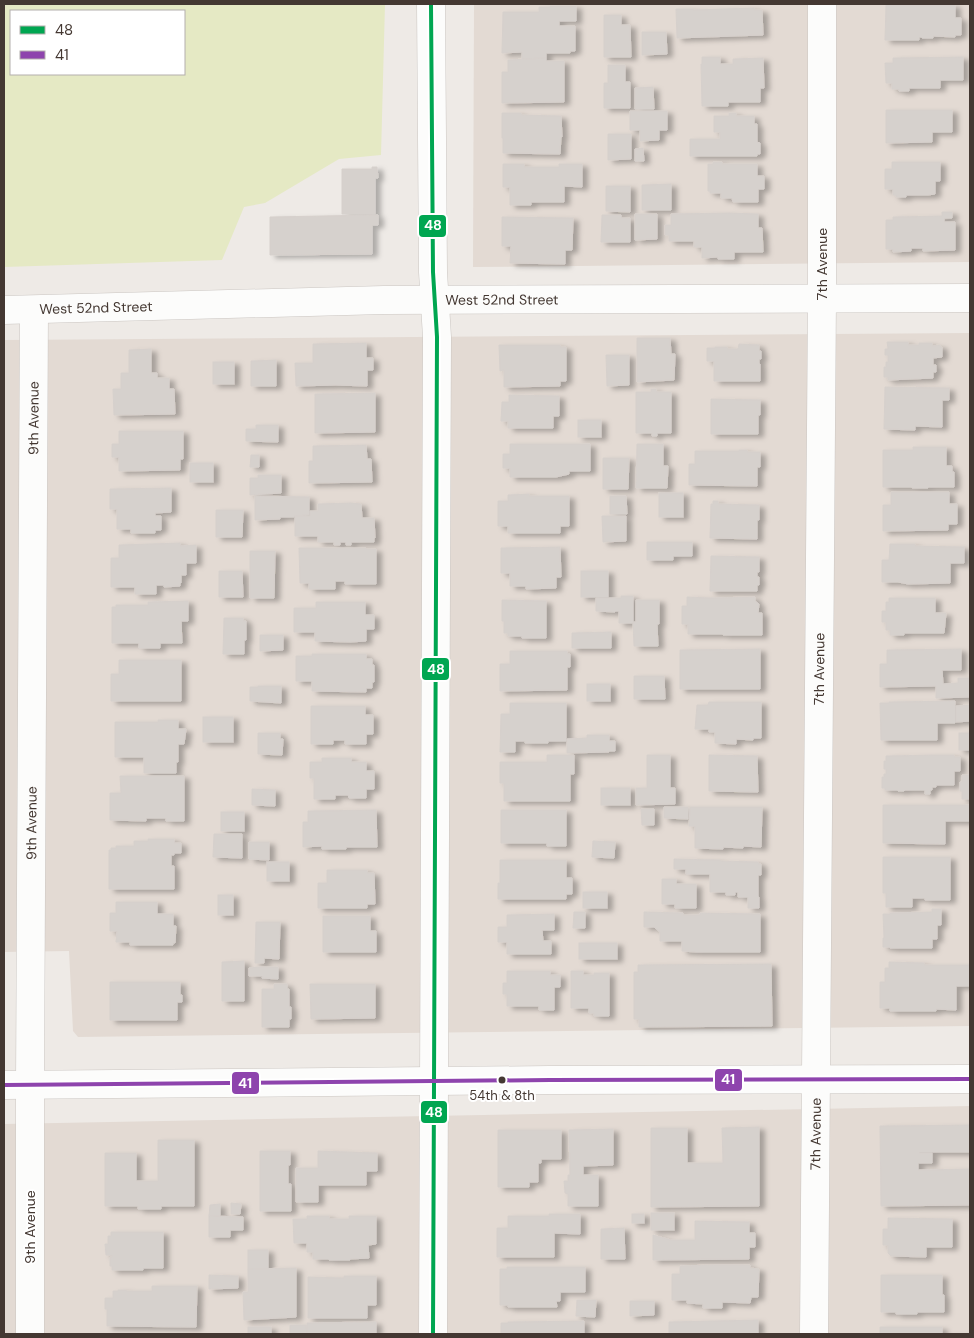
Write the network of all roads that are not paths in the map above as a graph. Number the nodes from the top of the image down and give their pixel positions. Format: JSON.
{"nodes":[{"id":1,"x":432,"y":4,"type":"edge"},
{"id":2,"x":822,"y":4,"type":"edge"},
{"id":3,"x":970,"y":298,"type":"edge"},
{"id":4,"x":822,"y":299,"type":"junction"},
{"id":5,"x":435,"y":300,"type":"junction"},
{"id":6,"x":4,"y":310,"type":"edge"},
{"id":7,"x":34,"y":310,"type":"junction"},
{"id":8,"x":970,"y":1079,"type":"edge"},
{"id":9,"x":816,"y":1080,"type":"junction"},
{"id":10,"x":434,"y":1082,"type":"junction"},
{"id":11,"x":17,"y":1085,"type":"edge"},
{"id":12,"x":30,"y":1334,"type":"edge"},
{"id":13,"x":433,"y":1334,"type":"edge"},
{"id":14,"x":814,"y":1334,"type":"edge"}],
"edges":[{"from":1,"to":5,"type":"street"},
{"from":2,"to":4,"type":"street","name":"7th Avenue"},
{"from":3,"to":4,"type":"street","name":"West 52nd Street"},
{"from":4,"to":5,"type":"street","name":"West 52nd Street"},
{"from":4,"to":9,"type":"street","name":"7th Avenue"},
{"from":5,"to":7,"type":"street","name":"West 52nd Street"},
{"from":5,"to":10,"type":"street"},
{"from":6,"to":7,"type":"street","name":"West 52nd Street"},
{"from":7,"to":11,"type":"street","name":"9th Avenue"},
{"from":8,"to":9,"type":"street"},
{"from":9,"to":10,"type":"street"},
{"from":9,"to":14,"type":"street","name":"7th Avenue"},
{"from":10,"to":11,"type":"street"},
{"from":10,"to":13,"type":"street"},
{"from":11,"to":12,"type":"street","name":"9th Avenue"}]}
